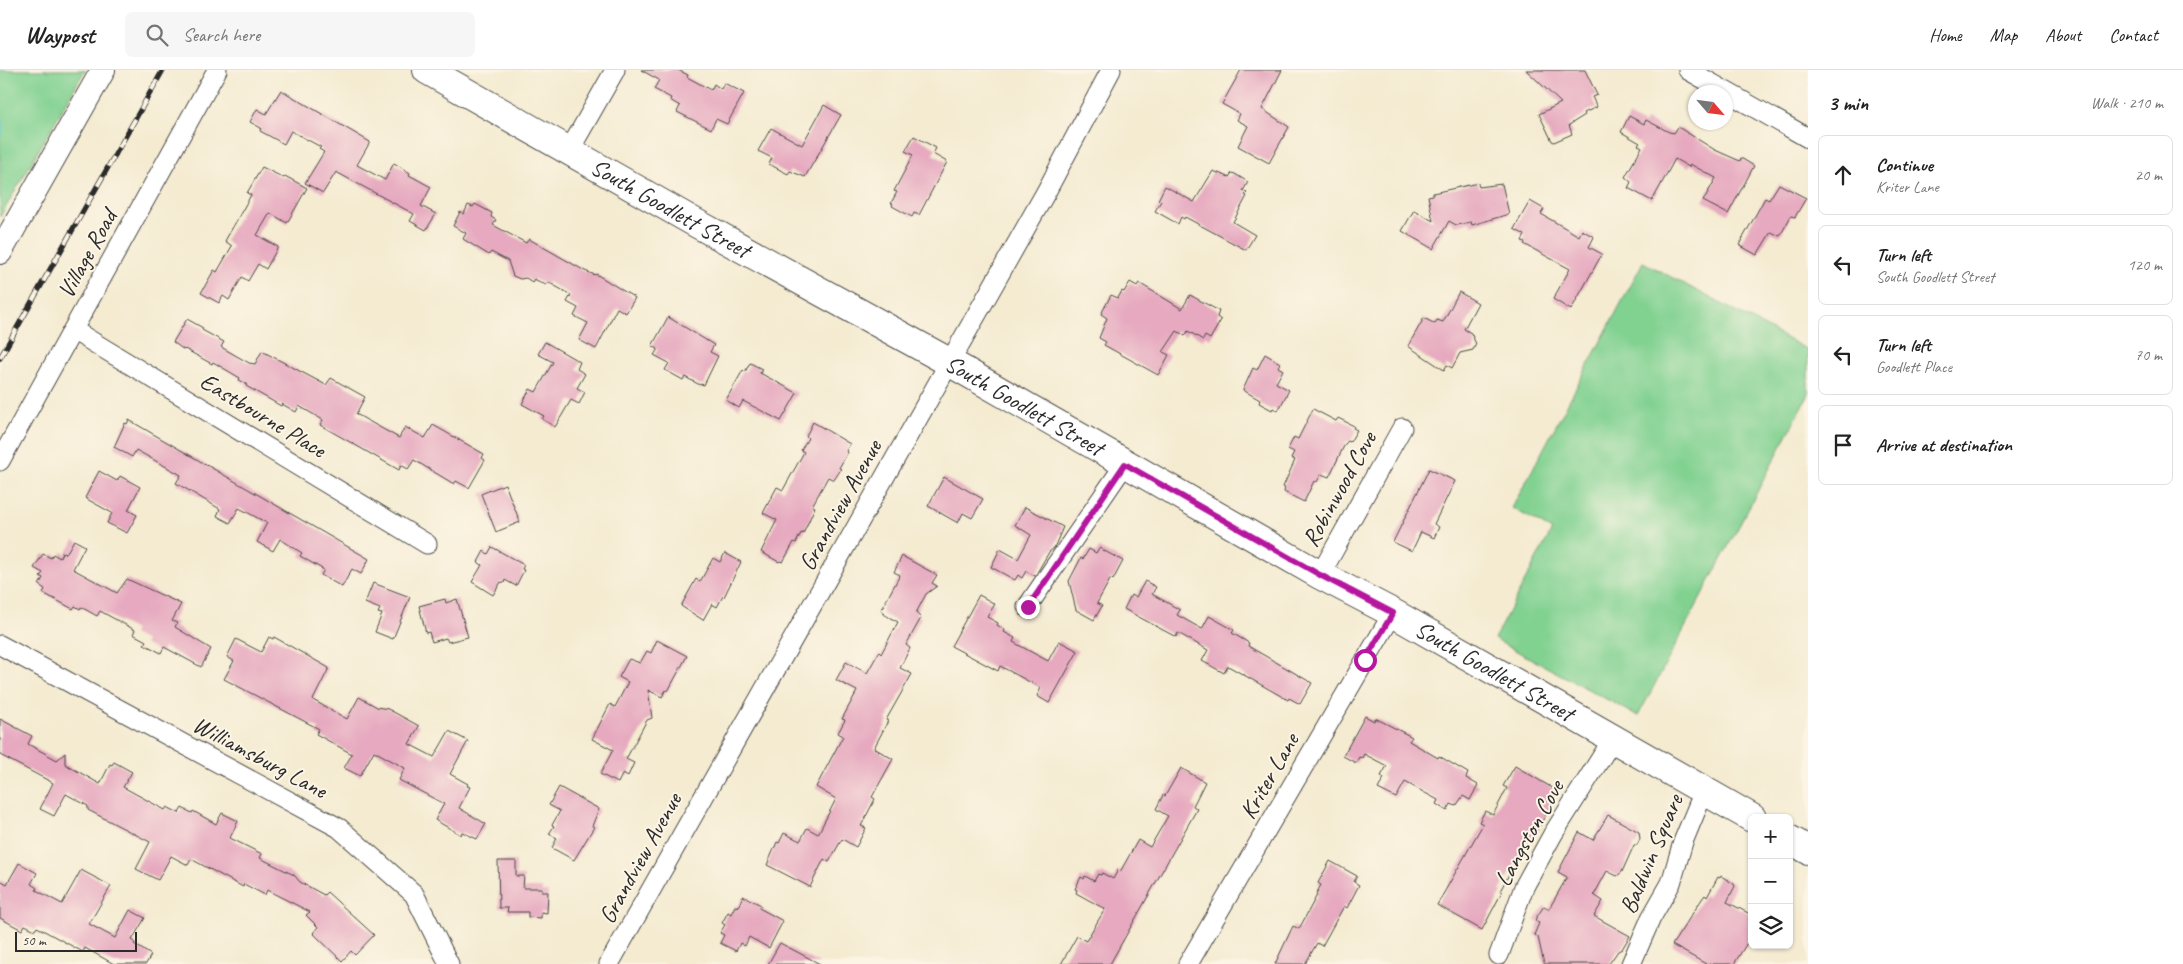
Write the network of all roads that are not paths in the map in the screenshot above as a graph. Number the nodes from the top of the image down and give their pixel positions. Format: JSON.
{"nodes":[{"id":1,"x":103,"y":70,"type":"edge"},
{"id":2,"x":217,"y":70,"type":"edge"},
{"id":3,"x":427,"y":70,"type":"edge"},
{"id":4,"x":615,"y":70,"type":"edge"},
{"id":5,"x":1111,"y":70,"type":"edge"},
{"id":6,"x":1688,"y":70,"type":"edge"},
{"id":7,"x":1808,"y":138,"type":"edge"},
{"id":8,"x":569,"y":151,"type":"junction"},
{"id":9,"x":0,"y":252,"type":"edge"},
{"id":10,"x":73,"y":330,"type":"junction"},
{"id":11,"x":949,"y":362,"type":"junction"},
{"id":12,"x":1402,"y":428,"type":"dead end"},
{"id":13,"x":0,"y":461,"type":"edge"},
{"id":14,"x":1125,"y":464,"type":"junction"},
{"id":15,"x":427,"y":544,"type":"dead end"},
{"id":16,"x":1320,"y":575,"type":"junction"},
{"id":17,"x":1028,"y":607,"type":"dead end"},
{"id":18,"x":1393,"y":613,"type":"junction"},
{"id":19,"x":0,"y":645,"type":"edge"},
{"id":20,"x":1613,"y":739,"type":"junction"},
{"id":21,"x":1704,"y":791,"type":"junction"},
{"id":22,"x":1748,"y":816,"type":"edge"},
{"id":23,"x":1793,"y":841,"type":"edge"},
{"id":24,"x":1808,"y":850,"type":"edge"},
{"id":25,"x":1498,"y":955,"type":"dead end"},
{"id":26,"x":450,"y":964,"type":"edge"},
{"id":27,"x":609,"y":964,"type":"edge"},
{"id":28,"x":1188,"y":964,"type":"edge"},
{"id":29,"x":1631,"y":964,"type":"edge"}],
"edges":[{"from":1,"to":9,"type":"street"},
{"from":2,"to":10,"type":"street","name":"Village Road"},
{"from":3,"to":8,"type":"main road","name":"South Goodlett Street"},
{"from":4,"to":8,"type":"street"},
{"from":5,"to":11,"type":"street","name":"Grandview Avenue"},
{"from":6,"to":7,"type":"street"},
{"from":8,"to":11,"type":"main road","name":"South Goodlett Street"},
{"from":10,"to":13,"type":"street","name":"Village Road"},
{"from":10,"to":15,"type":"street","name":"Eastbourne Place"},
{"from":11,"to":14,"type":"main road","name":"South Goodlett Street"},
{"from":11,"to":27,"type":"street","name":"Grandview Avenue"},
{"from":12,"to":16,"type":"street","name":"Robinwood Cove"},
{"from":14,"to":16,"type":"main road","name":"South Goodlett Street"},
{"from":14,"to":17,"type":"street"},
{"from":16,"to":18,"type":"main road","name":"South Goodlett Street"},
{"from":18,"to":20,"type":"main road","name":"South Goodlett Street"},
{"from":18,"to":28,"type":"street","name":"Kriter Lane"},
{"from":19,"to":26,"type":"street","name":"Williamsburg Lane"},
{"from":20,"to":21,"type":"main road","name":"South Goodlett Street"},
{"from":20,"to":25,"type":"street","name":"Langston Cove"},
{"from":21,"to":22,"type":"main road","name":"South Goodlett Street"},
{"from":21,"to":29,"type":"street","name":"Baldwin Square"},
{"from":23,"to":24,"type":"main road"}]}
